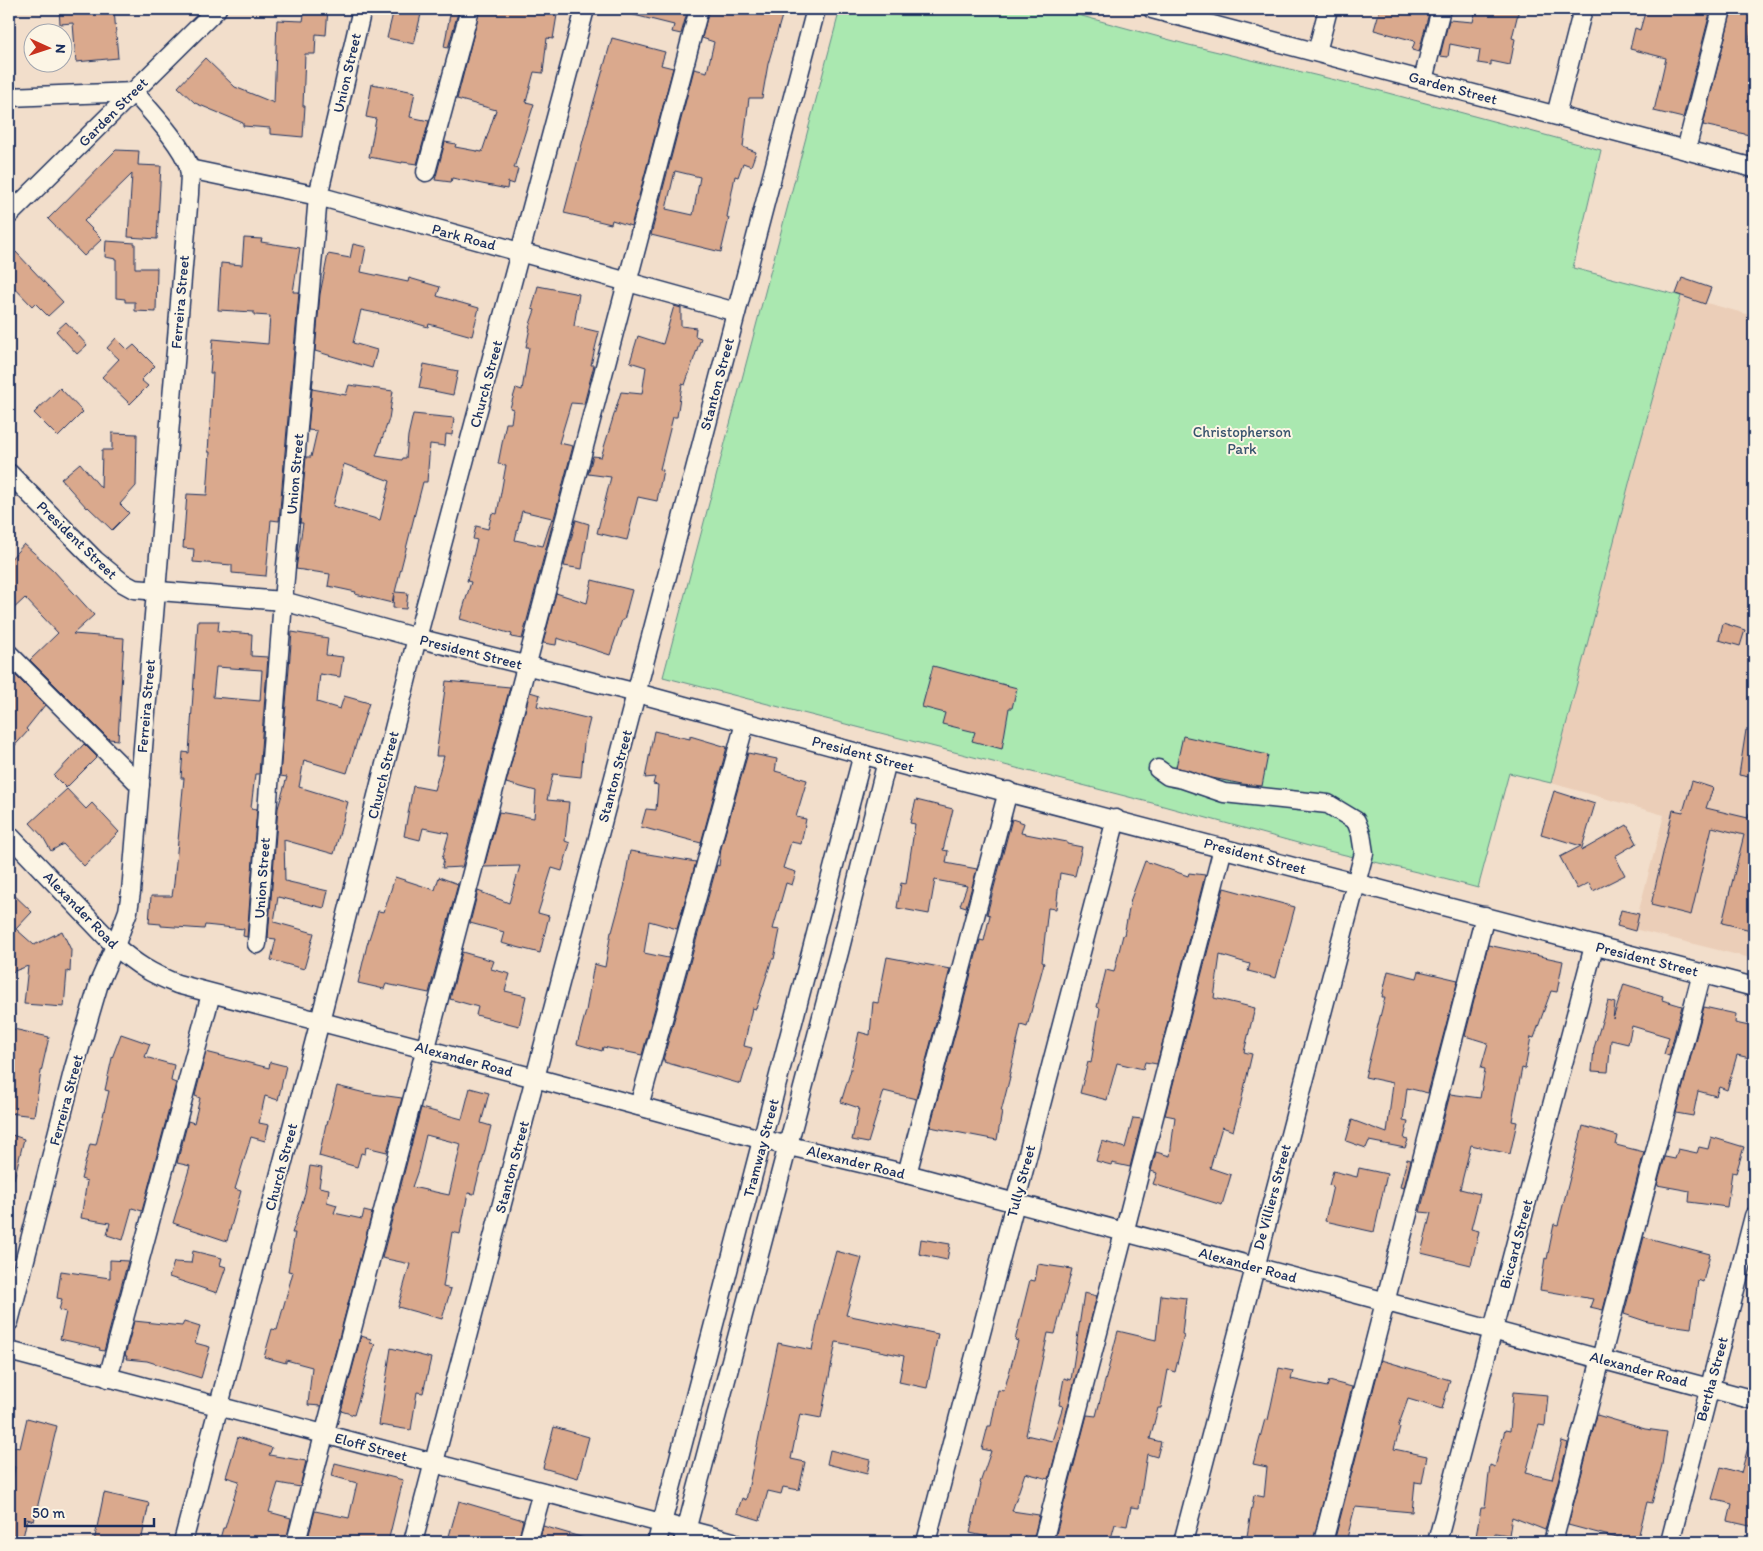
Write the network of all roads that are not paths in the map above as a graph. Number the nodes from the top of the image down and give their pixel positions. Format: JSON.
{"nodes":[{"id":1,"x":218,"y":9,"type":"edge"},
{"id":2,"x":362,"y":9,"type":"edge"},
{"id":3,"x":470,"y":9,"type":"edge"},
{"id":4,"x":585,"y":9,"type":"edge"},
{"id":5,"x":699,"y":9,"type":"edge"},
{"id":6,"x":816,"y":9,"type":"edge"},
{"id":7,"x":1152,"y":9,"type":"edge"},
{"id":8,"x":1328,"y":9,"type":"edge"},
{"id":9,"x":1441,"y":9,"type":"edge"},
{"id":10,"x":1583,"y":9,"type":"edge"},
{"id":11,"x":1722,"y":9,"type":"edge"},
{"id":12,"x":1208,"y":16,"type":"edge"},
{"id":13,"x":1317,"y":52,"type":"junction"},
{"id":14,"x":1423,"y":80,"type":"junction"},
{"id":15,"x":134,"y":92,"type":"junction"},
{"id":16,"x":9,"y":98,"type":"edge"},
{"id":17,"x":1556,"y":115,"type":"junction"},
{"id":18,"x":1686,"y":150,"type":"junction"},
{"id":19,"x":1754,"y":168,"type":"edge"},
{"id":20,"x":189,"y":169,"type":"junction"},
{"id":21,"x":426,"y":172,"type":"dead end"},
{"id":22,"x":318,"y":196,"type":"junction"},
{"id":23,"x":9,"y":215,"type":"edge"},
{"id":24,"x":521,"y":252,"type":"junction"},
{"id":25,"x":628,"y":281,"type":"junction"},
{"id":26,"x":736,"y":312,"type":"junction"},
{"id":27,"x":9,"y":473,"type":"edge"},
{"id":28,"x":155,"y":590,"type":"junction"},
{"id":29,"x":283,"y":601,"type":"junction"},
{"id":30,"x":418,"y":638,"type":"junction"},
{"id":31,"x":9,"y":654,"type":"edge"},
{"id":32,"x":526,"y":665,"type":"junction"},
{"id":33,"x":637,"y":693,"type":"junction"},
{"id":34,"x":745,"y":723,"type":"junction"},
{"id":35,"x":863,"y":754,"type":"junction"},
{"id":36,"x":887,"y":761,"type":"junction"},
{"id":37,"x":1158,"y":770,"type":"dead end"},
{"id":38,"x":140,"y":785,"type":"junction"},
{"id":39,"x":1008,"y":791,"type":"junction"},
{"id":40,"x":1116,"y":819,"type":"junction"},
{"id":41,"x":9,"y":835,"type":"edge"},
{"id":42,"x":1223,"y":848,"type":"junction"},
{"id":43,"x":1355,"y":882,"type":"junction"},
{"id":44,"x":1484,"y":916,"type":"junction"},
{"id":45,"x":257,"y":944,"type":"dead end"},
{"id":46,"x":814,"y":944,"type":"junction"},
{"id":47,"x":115,"y":946,"type":"junction"},
{"id":48,"x":1594,"y":946,"type":"junction"},
{"id":49,"x":839,"y":952,"type":"junction"},
{"id":50,"x":1702,"y":973,"type":"junction"},
{"id":51,"x":1754,"y":987,"type":"edge"},
{"id":52,"x":210,"y":994,"type":"junction"},
{"id":53,"x":320,"y":1021,"type":"junction"},
{"id":54,"x":425,"y":1049,"type":"junction"},
{"id":55,"x":535,"y":1078,"type":"junction"},
{"id":56,"x":639,"y":1106,"type":"junction"},
{"id":57,"x":764,"y":1140,"type":"junction"},
{"id":58,"x":788,"y":1146,"type":"junction"},
{"id":59,"x":907,"y":1174,"type":"junction"},
{"id":60,"x":1015,"y":1203,"type":"junction"},
{"id":61,"x":1754,"y":1216,"type":"edge"},
{"id":62,"x":1124,"y":1233,"type":"junction"},
{"id":63,"x":1254,"y":1266,"type":"junction"},
{"id":64,"x":1384,"y":1302,"type":"junction"},
{"id":65,"x":9,"y":1322,"type":"edge"},
{"id":66,"x":1493,"y":1331,"type":"junction"},
{"id":67,"x":9,"y":1351,"type":"edge"},
{"id":68,"x":1601,"y":1359,"type":"junction"},
{"id":69,"x":108,"y":1378,"type":"junction"},
{"id":70,"x":1710,"y":1388,"type":"junction"},
{"id":71,"x":1754,"y":1400,"type":"edge"},
{"id":72,"x":218,"y":1406,"type":"junction"},
{"id":73,"x":324,"y":1434,"type":"junction"},
{"id":74,"x":434,"y":1464,"type":"junction"},
{"id":75,"x":542,"y":1492,"type":"junction"},
{"id":76,"x":662,"y":1524,"type":"junction"},
{"id":77,"x":684,"y":1536,"type":"edge"},
{"id":78,"x":183,"y":1542,"type":"edge"},
{"id":79,"x":296,"y":1542,"type":"edge"},
{"id":80,"x":413,"y":1542,"type":"edge"},
{"id":81,"x":528,"y":1542,"type":"edge"},
{"id":82,"x":657,"y":1542,"type":"edge"},
{"id":83,"x":734,"y":1542,"type":"edge"},
{"id":84,"x":926,"y":1542,"type":"edge"},
{"id":85,"x":1043,"y":1542,"type":"edge"},
{"id":86,"x":1183,"y":1542,"type":"edge"},
{"id":87,"x":1323,"y":1542,"type":"edge"},
{"id":88,"x":1437,"y":1542,"type":"edge"},
{"id":89,"x":1553,"y":1542,"type":"edge"},
{"id":90,"x":1670,"y":1542,"type":"edge"}],
"edges":[{"from":1,"to":15,"type":"street","name":"Garden Street"},
{"from":2,"to":22,"type":"street","name":"Union Street"},
{"from":3,"to":21,"type":"street"},
{"from":4,"to":24,"type":"street","name":"Church Street"},
{"from":5,"to":25,"type":"street"},
{"from":6,"to":26,"type":"street","name":"Stanton Street"},
{"from":7,"to":12,"type":"street","name":"Garden Street"},
{"from":8,"to":13,"type":"street"},
{"from":9,"to":14,"type":"street"},
{"from":10,"to":17,"type":"street"},
{"from":11,"to":18,"type":"street"},
{"from":12,"to":13,"type":"street","name":"Garden Street"},
{"from":13,"to":14,"type":"street","name":"Garden Street"},
{"from":14,"to":17,"type":"street","name":"Garden Street"},
{"from":15,"to":16,"type":"street"},
{"from":15,"to":20,"type":"street","name":"Ferreira Street"},
{"from":15,"to":23,"type":"street","name":"Garden Street"},
{"from":17,"to":18,"type":"street","name":"Garden Street"},
{"from":18,"to":19,"type":"street","name":"Garden Street"},
{"from":20,"to":22,"type":"street","name":"Park Road"},
{"from":20,"to":28,"type":"street","name":"Ferreira Street"},
{"from":22,"to":24,"type":"street","name":"Park Road"},
{"from":22,"to":29,"type":"street","name":"Union Street"},
{"from":24,"to":25,"type":"street","name":"Park Road"},
{"from":24,"to":30,"type":"street","name":"Church Street"},
{"from":25,"to":26,"type":"street","name":"Park Road"},
{"from":25,"to":32,"type":"street"},
{"from":26,"to":33,"type":"street","name":"Stanton Street"},
{"from":27,"to":28,"type":"street","name":"President Street"},
{"from":28,"to":29,"type":"street","name":"President Street"},
{"from":28,"to":38,"type":"street","name":"Ferreira Street"},
{"from":29,"to":30,"type":"street","name":"President Street"},
{"from":29,"to":45,"type":"street","name":"Union Street"},
{"from":30,"to":32,"type":"street","name":"President Street"},
{"from":30,"to":53,"type":"street","name":"Church Street"},
{"from":31,"to":38,"type":"street"},
{"from":32,"to":33,"type":"street","name":"President Street"},
{"from":32,"to":54,"type":"street"},
{"from":33,"to":34,"type":"street","name":"President Street"},
{"from":33,"to":55,"type":"street","name":"Stanton Street"},
{"from":34,"to":35,"type":"street","name":"President Street"},
{"from":34,"to":56,"type":"street"},
{"from":35,"to":36,"type":"street","name":"President Street"},
{"from":35,"to":46,"type":"street","name":"Tramway Street"},
{"from":36,"to":39,"type":"street","name":"President Street"},
{"from":36,"to":49,"type":"street","name":"Tramway Street"},
{"from":37,"to":43,"type":"street","name":"De Villiers Street"},
{"from":38,"to":47,"type":"street","name":"Ferreira Street"},
{"from":39,"to":40,"type":"street","name":"President Street"},
{"from":39,"to":59,"type":"street"},
{"from":40,"to":42,"type":"street","name":"President Street"},
{"from":40,"to":60,"type":"street","name":"Tully Street"},
{"from":41,"to":47,"type":"street","name":"Alexander Road"},
{"from":42,"to":43,"type":"street","name":"President Street"},
{"from":42,"to":62,"type":"street"},
{"from":43,"to":44,"type":"street","name":"President Street"},
{"from":43,"to":63,"type":"street","name":"De Villiers Street"},
{"from":44,"to":48,"type":"street","name":"President Street"},
{"from":44,"to":64,"type":"street"},
{"from":46,"to":49,"type":"street"},
{"from":46,"to":57,"type":"street","name":"Tramway Street"},
{"from":47,"to":52,"type":"street","name":"Alexander Road"},
{"from":47,"to":65,"type":"street","name":"Ferreira Street"},
{"from":48,"to":50,"type":"street","name":"President Street"},
{"from":48,"to":66,"type":"street","name":"Biccard Street"},
{"from":49,"to":58,"type":"street","name":"Tramway Street"},
{"from":50,"to":51,"type":"street","name":"President Street"},
{"from":50,"to":68,"type":"street"},
{"from":52,"to":53,"type":"street","name":"Alexander Road"},
{"from":52,"to":69,"type":"street"},
{"from":53,"to":54,"type":"street","name":"Alexander Road"},
{"from":53,"to":72,"type":"street","name":"Church Street"},
{"from":54,"to":55,"type":"street","name":"Alexander Road"},
{"from":54,"to":73,"type":"street"},
{"from":55,"to":56,"type":"street","name":"Alexander Road"},
{"from":55,"to":74,"type":"street","name":"Stanton Street"},
{"from":56,"to":57,"type":"street","name":"Alexander Road"},
{"from":57,"to":58,"type":"street","name":"Alexander Road"},
{"from":57,"to":76,"type":"street","name":"Tramway Street"},
{"from":58,"to":59,"type":"street","name":"Alexander Road"},
{"from":58,"to":77,"type":"street","name":"Tramway Street"},
{"from":59,"to":60,"type":"street","name":"Alexander Road"},
{"from":60,"to":62,"type":"street","name":"Alexander Road"},
{"from":60,"to":84,"type":"street","name":"Tully Street"},
{"from":61,"to":70,"type":"street","name":"Bertha Street"},
{"from":62,"to":63,"type":"street","name":"Alexander Road"},
{"from":62,"to":85,"type":"street"},
{"from":63,"to":64,"type":"street","name":"Alexander Road"},
{"from":63,"to":86,"type":"street","name":"De Villiers Street"},
{"from":64,"to":66,"type":"street","name":"Alexander Road"},
{"from":64,"to":87,"type":"street"},
{"from":66,"to":68,"type":"street","name":"Alexander Road"},
{"from":66,"to":88,"type":"street","name":"Biccard Street"},
{"from":67,"to":69,"type":"street","name":"Eloff Street"},
{"from":68,"to":70,"type":"street","name":"Alexander Road"},
{"from":68,"to":89,"type":"street"},
{"from":69,"to":72,"type":"street","name":"Eloff Street"},
{"from":70,"to":71,"type":"street","name":"Alexander Road"},
{"from":70,"to":90,"type":"street","name":"Bertha Street"},
{"from":72,"to":73,"type":"street","name":"Eloff Street"},
{"from":72,"to":78,"type":"street","name":"Church Street"},
{"from":73,"to":74,"type":"street","name":"Eloff Street"},
{"from":73,"to":79,"type":"street"},
{"from":74,"to":75,"type":"street","name":"Eloff Street"},
{"from":74,"to":80,"type":"street","name":"Stanton Street"},
{"from":75,"to":76,"type":"street","name":"Eloff Street"},
{"from":75,"to":81,"type":"street"},
{"from":76,"to":77,"type":"street","name":"Eloff Street"},
{"from":76,"to":82,"type":"street","name":"Tramway Street"},
{"from":77,"to":83,"type":"street","name":"Eloff Street"}]}
